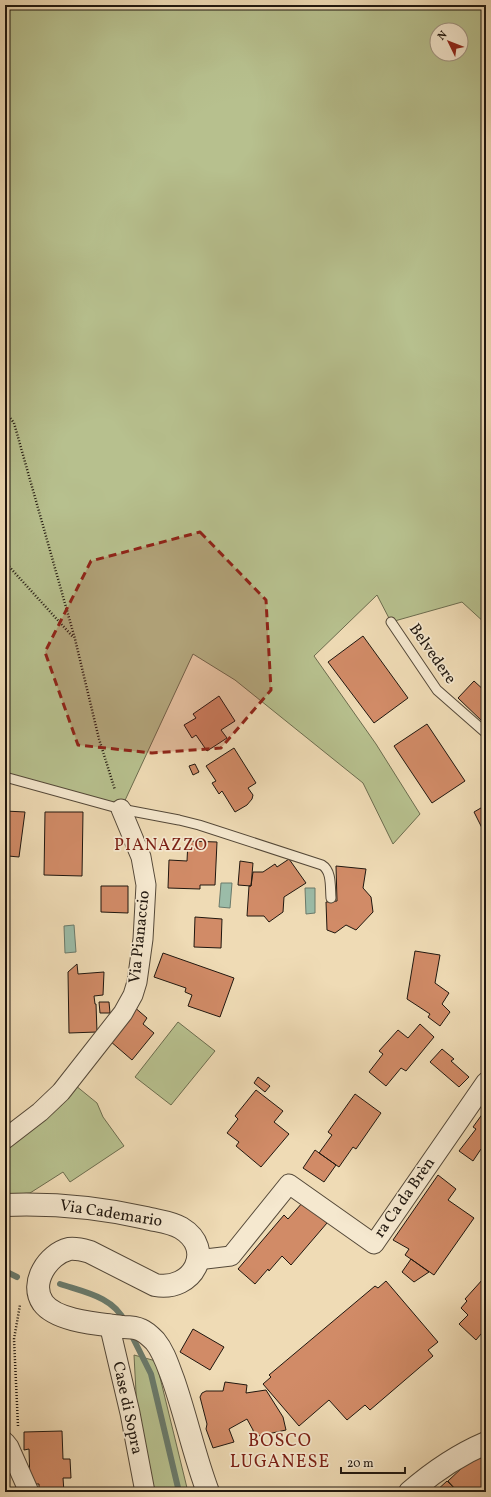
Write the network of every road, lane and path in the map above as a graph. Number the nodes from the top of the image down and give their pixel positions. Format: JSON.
{"nodes":[{"id":1,"x":5,"y":410,"type":"edge"},
{"id":2,"x":5,"y":562,"type":"edge"},
{"id":3,"x":392,"y":622,"type":"dead end"},
{"id":4,"x":75,"y":639,"type":"junction"},
{"id":5,"x":486,"y":733,"type":"edge"},
{"id":6,"x":5,"y":777,"type":"edge"},
{"id":7,"x":121,"y":809,"type":"junction"},
{"id":8,"x":331,"y":898,"type":"dead end"},
{"id":9,"x":486,"y":1082,"type":"edge"},
{"id":10,"x":5,"y":1139,"type":"edge"},
{"id":11,"x":5,"y":1205,"type":"edge"},
{"id":12,"x":198,"y":1260,"type":"junction"},
{"id":13,"x":21,"y":1300,"type":"dead end"},
{"id":14,"x":118,"y":1326,"type":"junction"},
{"id":15,"x":18,"y":1426,"type":"dead end"},
{"id":16,"x":5,"y":1442,"type":"edge"},
{"id":17,"x":486,"y":1443,"type":"edge"},
{"id":18,"x":29,"y":1492,"type":"edge"},
{"id":19,"x":145,"y":1492,"type":"edge"},
{"id":20,"x":208,"y":1492,"type":"edge"},
{"id":21,"x":410,"y":1492,"type":"edge"}],
"edges":[{"from":1,"to":4,"type":"path"},
{"from":2,"to":4,"type":"path"},
{"from":3,"to":5,"type":"lane","name":"Belvedere"},
{"from":4,"to":7,"type":"path"},
{"from":6,"to":7,"type":"lane"},
{"from":7,"to":8,"type":"lane"},
{"from":7,"to":10,"type":"street","name":"Via Pianaccio"},
{"from":9,"to":12,"type":"street","name":"ra Ca da Brèn"},
{"from":11,"to":12,"type":"street","name":"Via Cademario"},
{"from":12,"to":14,"type":"street"},
{"from":13,"to":15,"type":"path"},
{"from":14,"to":19,"type":"street","name":"Case di Sopra"},
{"from":14,"to":20,"type":"street"},
{"from":16,"to":18,"type":"street"},
{"from":17,"to":21,"type":"street"}]}
